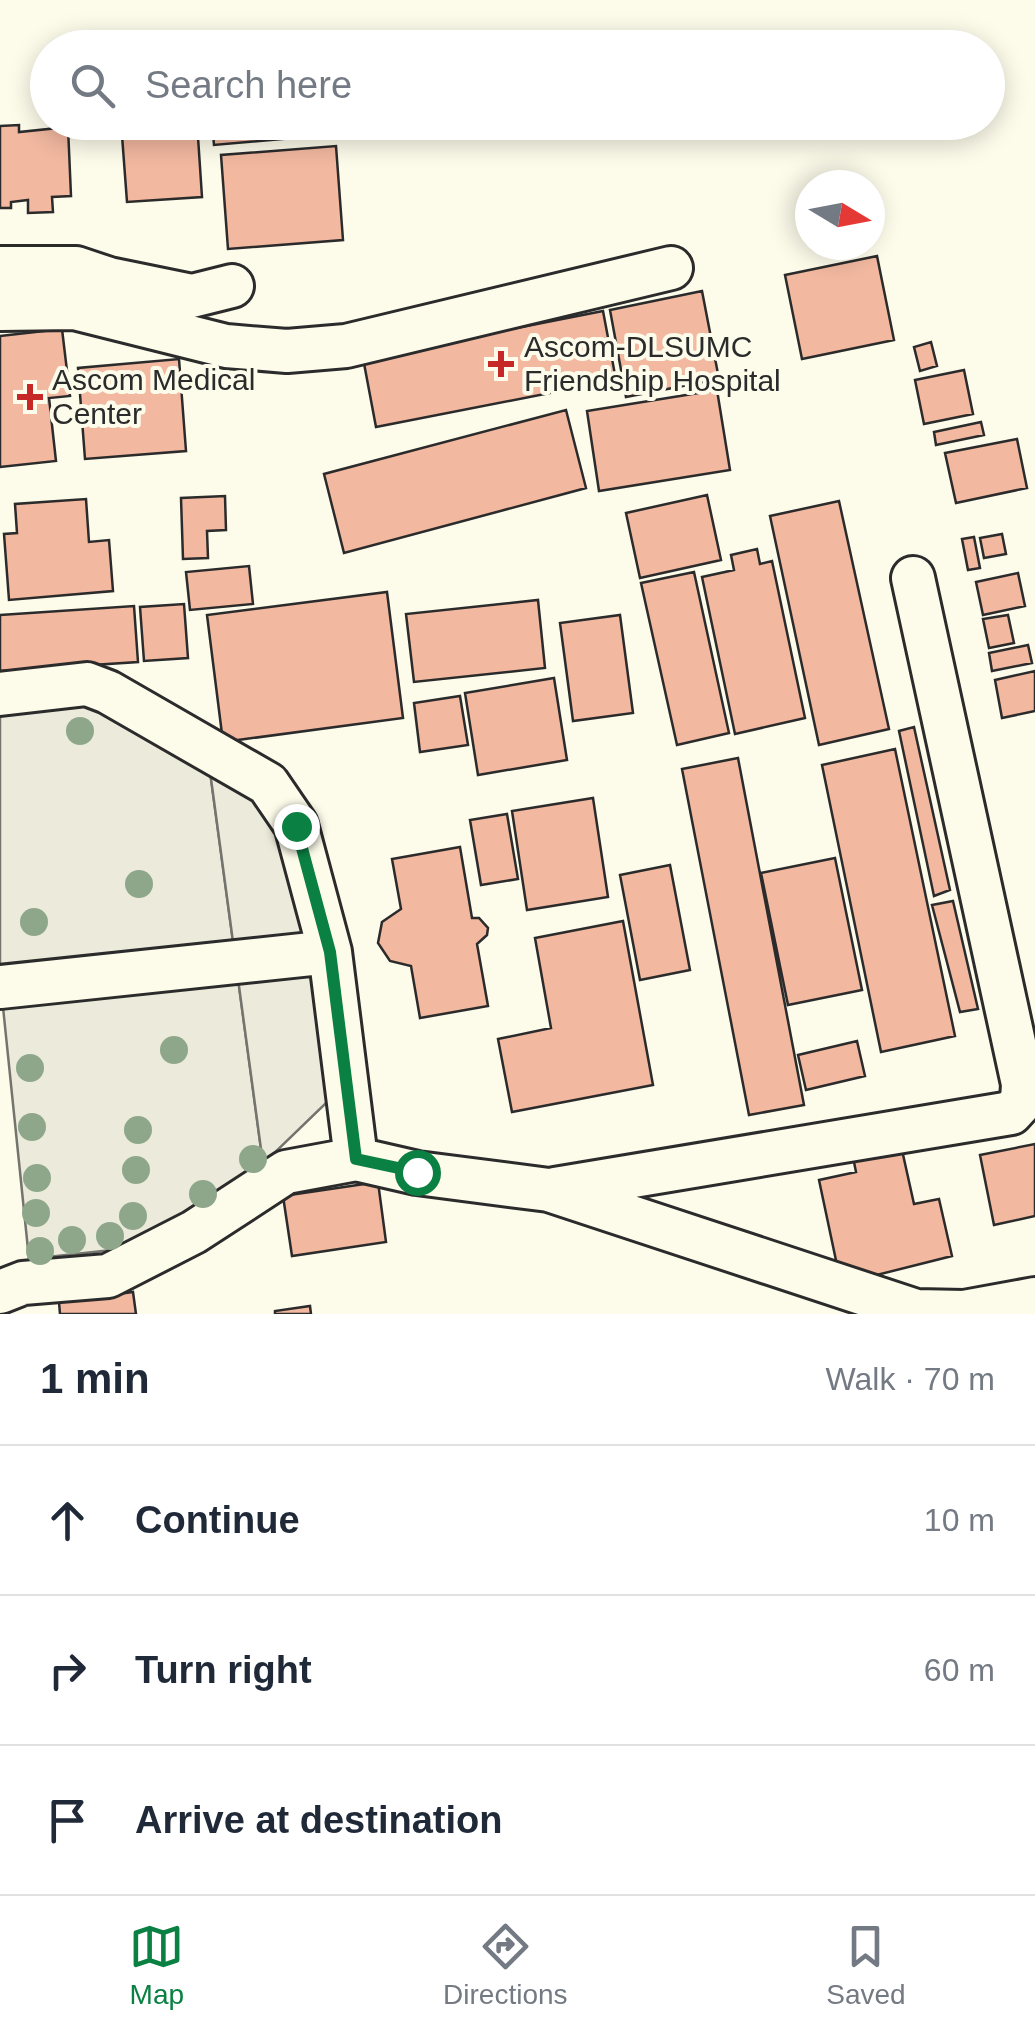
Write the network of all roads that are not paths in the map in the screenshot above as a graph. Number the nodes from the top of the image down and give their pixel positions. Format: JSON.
{"nodes":[{"id":1,"x":0,"y":268,"type":"edge"},
{"id":2,"x":671,"y":268,"type":"dead end"},
{"id":3,"x":232,"y":286,"type":"dead end"},
{"id":4,"x":0,"y":309,"type":"edge"},
{"id":5,"x":913,"y":578,"type":"dead end"},
{"id":6,"x":0,"y":694,"type":"edge"},
{"id":7,"x":330,"y":952,"type":"junction"},
{"id":8,"x":0,"y":987,"type":"edge"},
{"id":9,"x":356,"y":1159,"type":"junction"},
{"id":10,"x":549,"y":1190,"type":"junction"},
{"id":11,"x":0,"y":1292,"type":"edge"},
{"id":12,"x":1035,"y":1299,"type":"edge"}],
"edges":[{"from":1,"to":3,"type":"street"},
{"from":2,"to":4,"type":"street"},
{"from":5,"to":10,"type":"street"},
{"from":6,"to":7,"type":"street"},
{"from":7,"to":8,"type":"street"},
{"from":7,"to":9,"type":"street"},
{"from":9,"to":10,"type":"street"},
{"from":9,"to":11,"type":"street"},
{"from":10,"to":12,"type":"street"}]}
